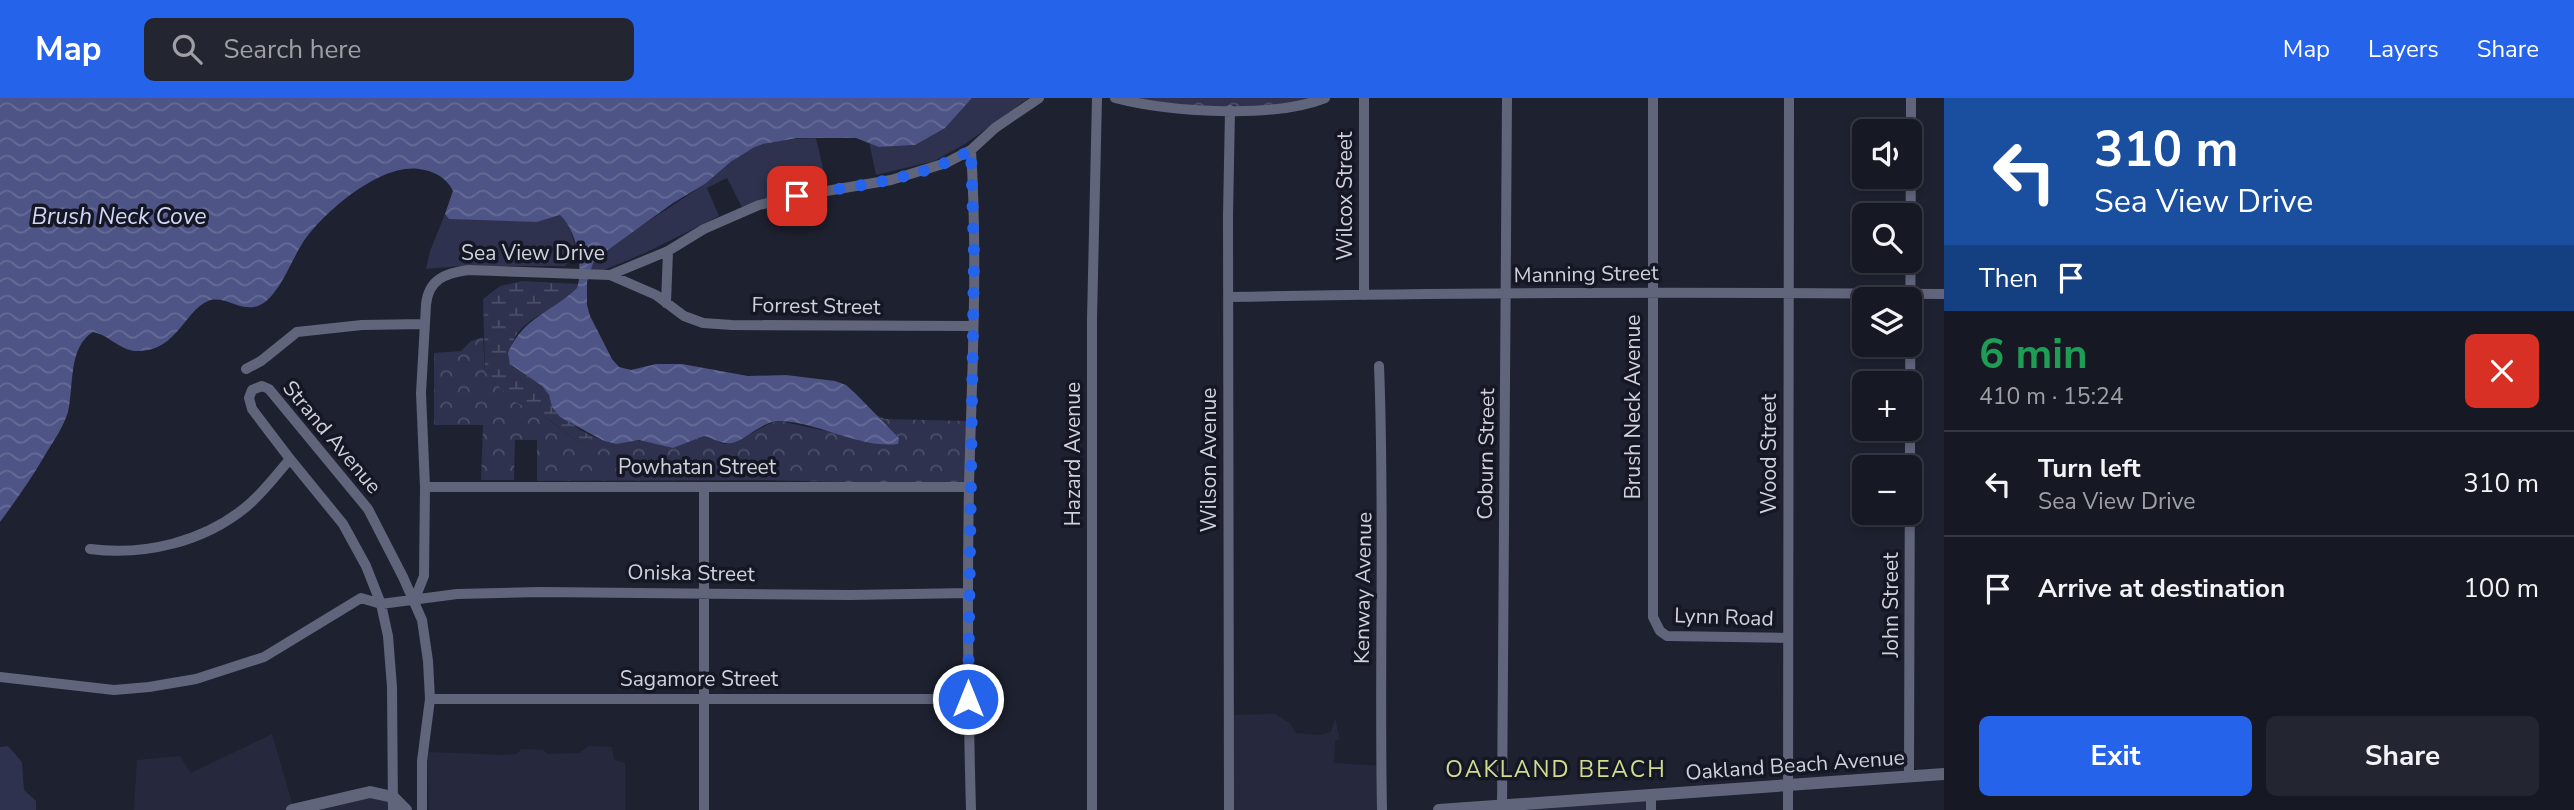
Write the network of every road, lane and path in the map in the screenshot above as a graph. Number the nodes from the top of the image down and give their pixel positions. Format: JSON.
{"nodes":[{"id":1,"x":1039,"y":98,"type":"edge"},
{"id":2,"x":1097,"y":98,"type":"edge"},
{"id":3,"x":1115,"y":98,"type":"edge"},
{"id":4,"x":1325,"y":98,"type":"edge"},
{"id":5,"x":1364,"y":98,"type":"edge"},
{"id":6,"x":1507,"y":98,"type":"edge"},
{"id":7,"x":1653,"y":98,"type":"edge"},
{"id":8,"x":1789,"y":98,"type":"edge"},
{"id":9,"x":1911,"y":98,"type":"edge"},
{"id":10,"x":1230,"y":110,"type":"junction"},
{"id":11,"x":971,"y":150,"type":"junction"},
{"id":12,"x":668,"y":250,"type":"junction"},
{"id":13,"x":610,"y":275,"type":"junction"},
{"id":14,"x":1910,"y":287,"type":"edge"},
{"id":15,"x":1653,"y":291,"type":"junction"},
{"id":16,"x":1788,"y":292,"type":"junction"},
{"id":17,"x":1852,"y":293,"type":"edge"},
{"id":18,"x":1922,"y":294,"type":"edge"},
{"id":19,"x":1944,"y":294,"type":"edge"},
{"id":20,"x":1364,"y":295,"type":"junction"},
{"id":21,"x":1506,"y":295,"type":"junction"},
{"id":22,"x":1229,"y":297,"type":"junction"},
{"id":23,"x":666,"y":303,"type":"junction"},
{"id":24,"x":425,"y":324,"type":"junction"},
{"id":25,"x":972,"y":326,"type":"junction"},
{"id":26,"x":1910,"y":357,"type":"edge"},
{"id":27,"x":1378,"y":366,"type":"dead end"},
{"id":28,"x":246,"y":369,"type":"dead end"},
{"id":29,"x":290,"y":459,"type":"junction"},
{"id":30,"x":425,"y":487,"type":"junction"},
{"id":31,"x":969,"y":487,"type":"junction"},
{"id":32,"x":704,"y":488,"type":"junction"},
{"id":33,"x":90,"y":549,"type":"dead end"},
{"id":34,"x":704,"y":593,"type":"junction"},
{"id":35,"x":969,"y":593,"type":"junction"},
{"id":36,"x":414,"y":601,"type":"junction"},
{"id":37,"x":381,"y":604,"type":"junction"},
{"id":38,"x":1660,"y":631,"type":"joint"},
{"id":39,"x":1788,"y":638,"type":"junction"},
{"id":40,"x":0,"y":677,"type":"edge"},
{"id":41,"x":705,"y":698,"type":"junction"},
{"id":42,"x":430,"y":699,"type":"junction"},
{"id":43,"x":968,"y":699,"type":"junction"},
{"id":44,"x":1944,"y":774,"type":"edge"},
{"id":45,"x":1909,"y":776,"type":"junction"},
{"id":46,"x":1788,"y":784,"type":"junction"},
{"id":47,"x":1651,"y":795,"type":"junction"},
{"id":48,"x":393,"y":804,"type":"edge"},
{"id":49,"x":1502,"y":808,"type":"edge"},
{"id":50,"x":292,"y":810,"type":"edge"},
{"id":51,"x":406,"y":810,"type":"edge"},
{"id":52,"x":422,"y":810,"type":"edge"},
{"id":53,"x":704,"y":810,"type":"edge"},
{"id":54,"x":971,"y":810,"type":"edge"},
{"id":55,"x":1091,"y":810,"type":"edge"},
{"id":56,"x":1229,"y":810,"type":"edge"},
{"id":57,"x":1382,"y":810,"type":"edge"},
{"id":58,"x":1439,"y":810,"type":"edge"},
{"id":59,"x":1651,"y":810,"type":"edge"},
{"id":60,"x":1788,"y":810,"type":"edge"}],
"edges":[{"from":1,"to":11,"type":"street","name":"Sea View Drive"},
{"from":2,"to":55,"type":"street","name":"Hazard Avenue"},
{"from":3,"to":10,"type":"street"},
{"from":4,"to":10,"type":"street"},
{"from":5,"to":20,"type":"street","name":"Wilcox Street"},
{"from":6,"to":21,"type":"street","name":"Coburn Street"},
{"from":7,"to":15,"type":"street","name":"Brush Neck Avenue"},
{"from":8,"to":16,"type":"street","name":"Wood Street"},
{"from":9,"to":14,"type":"street","name":"John Street"},
{"from":10,"to":22,"type":"street","name":"Wilson Avenue"},
{"from":11,"to":12,"type":"street","name":"Sea View Drive"},
{"from":11,"to":25,"type":"street"},
{"from":12,"to":13,"type":"street","name":"Sea View Drive"},
{"from":12,"to":23,"type":"street"},
{"from":13,"to":23,"type":"street","name":"Forrest Street"},
{"from":13,"to":24,"type":"street","name":"Sea View Drive"},
{"from":15,"to":16,"type":"street","name":"Manning Street"},
{"from":15,"to":21,"type":"street","name":"Manning Street"},
{"from":15,"to":38,"type":"street","name":"Brush Neck Avenue"},
{"from":16,"to":17,"type":"street","name":"Manning Street"},
{"from":16,"to":39,"type":"street","name":"Wood Street"},
{"from":18,"to":19,"type":"street","name":"Manning Street"},
{"from":20,"to":21,"type":"street","name":"Manning Street"},
{"from":20,"to":22,"type":"street","name":"Manning Street"},
{"from":21,"to":49,"type":"street","name":"Coburn Street"},
{"from":22,"to":56,"type":"street","name":"Wilson Avenue"},
{"from":23,"to":25,"type":"street","name":"Forrest Street"},
{"from":24,"to":28,"type":"street"},
{"from":24,"to":30,"type":"street","name":"Sea View Drive"},
{"from":25,"to":31,"type":"street"},
{"from":26,"to":45,"type":"street","name":"John Street"},
{"from":27,"to":57,"type":"street","name":"Kenway Avenue"},
{"from":29,"to":33,"type":"street"},
{"from":29,"to":36,"type":"street","name":"Strand Avenue"},
{"from":29,"to":37,"type":"street","name":"Strand Avenue"},
{"from":30,"to":32,"type":"street","name":"Powhatan Street"},
{"from":30,"to":36,"type":"street","name":"Sea View Drive"},
{"from":31,"to":32,"type":"street","name":"Powhatan Street"},
{"from":31,"to":35,"type":"street"},
{"from":32,"to":34,"type":"street"},
{"from":34,"to":35,"type":"street","name":"Oniska Street"},
{"from":34,"to":36,"type":"street","name":"Oniska Street"},
{"from":34,"to":41,"type":"street"},
{"from":35,"to":43,"type":"street"},
{"from":36,"to":37,"type":"street","name":"Oniska Street"},
{"from":36,"to":42,"type":"street"},
{"from":37,"to":40,"type":"street","name":"Oniska Street"},
{"from":37,"to":48,"type":"street","name":"Strand Avenue"},
{"from":38,"to":39,"type":"street","name":"Lynn Road"},
{"from":39,"to":46,"type":"street","name":"Wood Street"},
{"from":41,"to":42,"type":"street","name":"Sagamore Street"},
{"from":41,"to":43,"type":"street","name":"Sagamore Street"},
{"from":41,"to":53,"type":"street"},
{"from":42,"to":52,"type":"street"},
{"from":43,"to":54,"type":"street"},
{"from":44,"to":45,"type":"street","name":"Oakland Beach Avenue"},
{"from":45,"to":46,"type":"street","name":"Oakland Beach Avenue"},
{"from":46,"to":47,"type":"street","name":"Oakland Beach Avenue"},
{"from":46,"to":60,"type":"street","name":"Wood Street"},
{"from":47,"to":49,"type":"street","name":"Oakland Beach Avenue"},
{"from":47,"to":59,"type":"street"},
{"from":48,"to":50,"type":"street"},
{"from":48,"to":51,"type":"street"},
{"from":49,"to":58,"type":"street","name":"Oakland Beach Avenue"}]}
